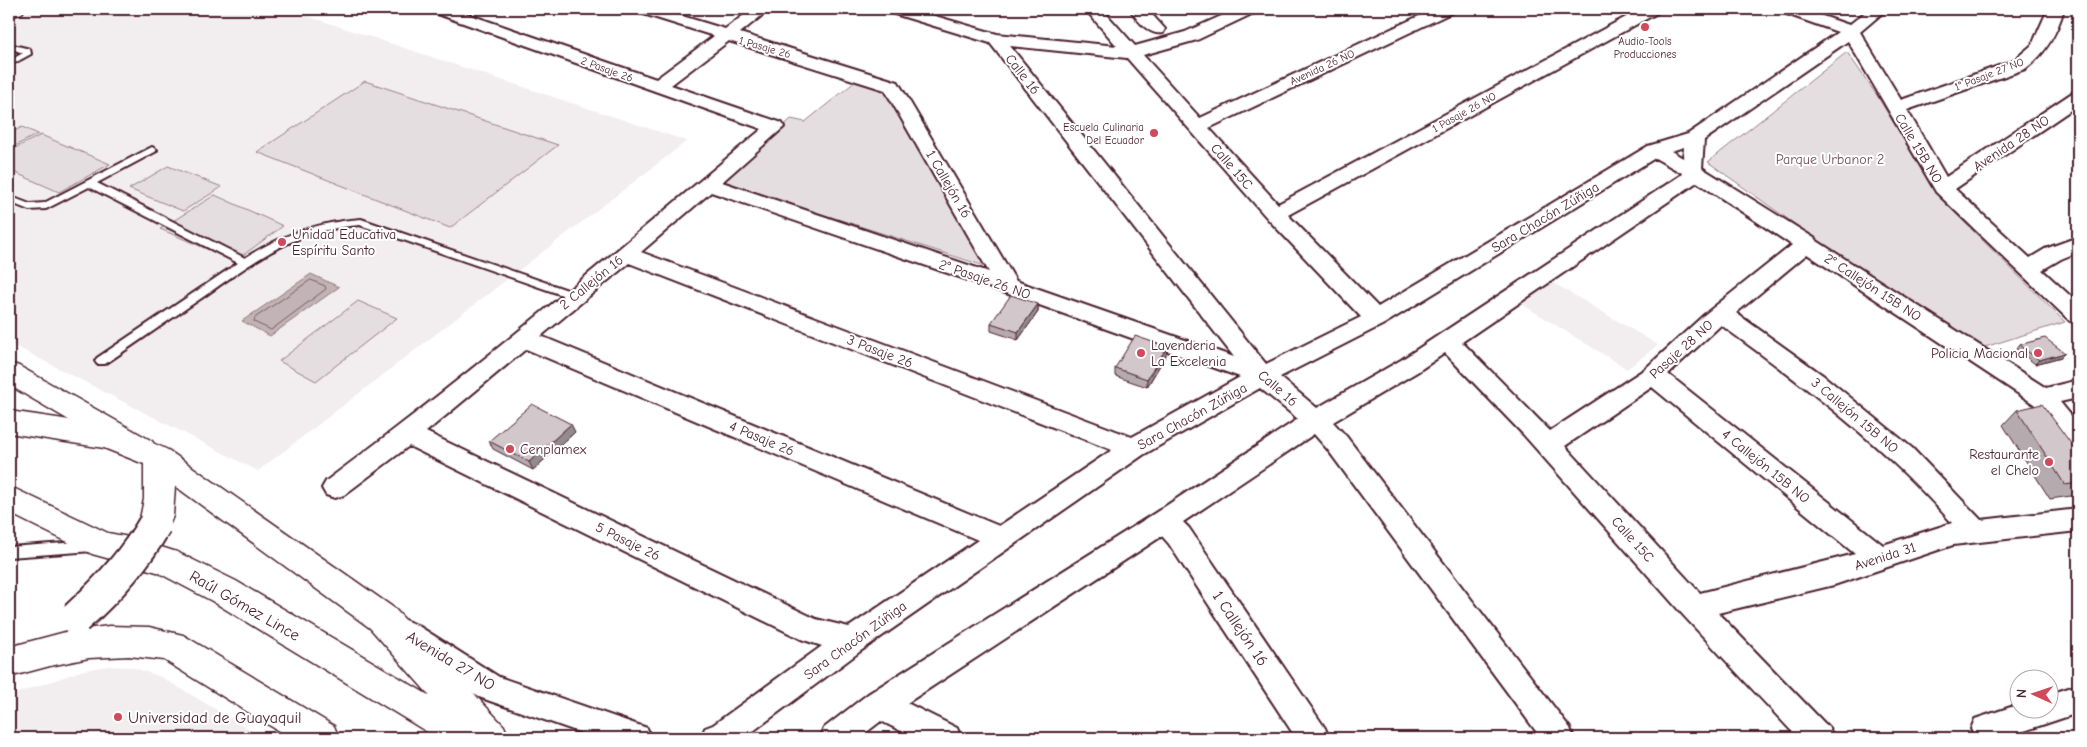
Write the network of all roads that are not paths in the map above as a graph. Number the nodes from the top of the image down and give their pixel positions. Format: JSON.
{"nodes":[{"id":1,"x":15,"y":9,"type":"edge"},
{"id":2,"x":441,"y":9,"type":"edge"},
{"id":3,"x":642,"y":9,"type":"edge"},
{"id":4,"x":762,"y":9,"type":"edge"},
{"id":5,"x":894,"y":9,"type":"edge"},
{"id":6,"x":1093,"y":9,"type":"edge"},
{"id":7,"x":1138,"y":9,"type":"edge"},
{"id":8,"x":1250,"y":9,"type":"edge"},
{"id":9,"x":1447,"y":9,"type":"edge"},
{"id":10,"x":1653,"y":9,"type":"edge"},
{"id":11,"x":1787,"y":9,"type":"edge"},
{"id":12,"x":1879,"y":9,"type":"edge"},
{"id":13,"x":2056,"y":9,"type":"edge"},
{"id":14,"x":9,"y":12,"type":"edge"},
{"id":15,"x":1157,"y":29,"type":"dead end"},
{"id":16,"x":1851,"y":31,"type":"junction"},
{"id":17,"x":726,"y":35,"type":"junction"},
{"id":18,"x":996,"y":39,"type":"junction"},
{"id":19,"x":9,"y":46,"type":"edge"},
{"id":20,"x":1130,"y":53,"type":"junction"},
{"id":21,"x":9,"y":64,"type":"edge"},
{"id":22,"x":888,"y":83,"type":"joint"},
{"id":23,"x":657,"y":87,"type":"junction"},
{"id":24,"x":2078,"y":97,"type":"edge"},
{"id":25,"x":1895,"y":108,"type":"junction"},
{"id":26,"x":1197,"y":126,"type":"junction"},
{"id":27,"x":774,"y":129,"type":"joint"},
{"id":28,"x":1695,"y":138,"type":"junction"},
{"id":29,"x":152,"y":150,"type":"dead end"},
{"id":30,"x":1654,"y":150,"type":"junction"},
{"id":31,"x":1693,"y":171,"type":"junction"},
{"id":32,"x":89,"y":183,"type":"junction"},
{"id":33,"x":708,"y":184,"type":"junction"},
{"id":34,"x":1943,"y":188,"type":"junction"},
{"id":35,"x":9,"y":199,"type":"edge"},
{"id":36,"x":22,"y":204,"type":"junction"},
{"id":37,"x":9,"y":211,"type":"edge"},
{"id":38,"x":1275,"y":214,"type":"junction"},
{"id":39,"x":1807,"y":243,"type":"junction"},
{"id":40,"x":2078,"y":244,"type":"edge"},
{"id":41,"x":626,"y":254,"type":"junction"},
{"id":42,"x":245,"y":262,"type":"junction"},
{"id":43,"x":2028,"y":269,"type":"junction"},
{"id":44,"x":1008,"y":286,"type":"junction"},
{"id":45,"x":574,"y":296,"type":"junction"},
{"id":46,"x":1721,"y":314,"type":"junction"},
{"id":47,"x":2078,"y":316,"type":"edge"},
{"id":48,"x":1376,"y":319,"type":"junction"},
{"id":49,"x":523,"y":338,"type":"junction"},
{"id":50,"x":1447,"y":341,"type":"junction"},
{"id":51,"x":101,"y":361,"type":"dead end"},
{"id":52,"x":9,"y":373,"type":"edge"},
{"id":53,"x":1262,"y":376,"type":"junction"},
{"id":54,"x":1653,"y":376,"type":"junction"},
{"id":55,"x":2078,"y":389,"type":"edge"},
{"id":56,"x":2043,"y":398,"type":"junction"},
{"id":57,"x":9,"y":403,"type":"edge"},
{"id":58,"x":1316,"y":420,"type":"junction"},
{"id":59,"x":9,"y":422,"type":"edge"},
{"id":60,"x":407,"y":434,"type":"junction"},
{"id":61,"x":95,"y":435,"type":"junction"},
{"id":62,"x":2078,"y":440,"type":"edge"},
{"id":63,"x":1548,"y":445,"type":"junction"},
{"id":64,"x":1134,"y":448,"type":"junction"},
{"id":65,"x":150,"y":453,"type":"junction"},
{"id":66,"x":335,"y":488,"type":"dead end"},
{"id":67,"x":9,"y":498,"type":"edge"},
{"id":68,"x":2078,"y":520,"type":"edge"},
{"id":69,"x":1164,"y":521,"type":"junction"},
{"id":70,"x":1975,"y":531,"type":"junction"},
{"id":71,"x":1000,"y":538,"type":"junction"},
{"id":72,"x":103,"y":545,"type":"junction"},
{"id":73,"x":9,"y":552,"type":"edge"},
{"id":74,"x":1879,"y":558,"type":"junction"},
{"id":75,"x":1694,"y":607,"type":"junction"},
{"id":76,"x":382,"y":618,"type":"junction"},
{"id":77,"x":852,"y":641,"type":"junction"},
{"id":78,"x":9,"y":660,"type":"edge"},
{"id":79,"x":2078,"y":699,"type":"edge"},
{"id":80,"x":879,"y":704,"type":"junction"},
{"id":81,"x":2060,"y":705,"type":"edge"},
{"id":82,"x":2023,"y":720,"type":"edge"},
{"id":83,"x":1990,"y":734,"type":"edge"},
{"id":84,"x":321,"y":738,"type":"edge"},
{"id":85,"x":470,"y":738,"type":"edge"},
{"id":86,"x":490,"y":738,"type":"edge"},
{"id":87,"x":636,"y":738,"type":"edge"},
{"id":88,"x":716,"y":738,"type":"edge"},
{"id":89,"x":835,"y":738,"type":"edge"},
{"id":90,"x":946,"y":738,"type":"edge"},
{"id":91,"x":1314,"y":738,"type":"edge"},
{"id":92,"x":1559,"y":738,"type":"edge"},
{"id":93,"x":1818,"y":738,"type":"edge"}],
"edges":[{"from":1,"to":14,"type":"main road"},
{"from":2,"to":23,"type":"street","name":"2 Pasaje 26"},
{"from":3,"to":17,"type":"street","name":"1 Pasaje 26"},
{"from":4,"to":17,"type":"street"},
{"from":5,"to":18,"type":"street"},
{"from":6,"to":20,"type":"street","name":"Calle 15C"},
{"from":7,"to":15,"type":"street"},
{"from":8,"to":20,"type":"street"},
{"from":9,"to":26,"type":"street","name":"Avenida 26 NO"},
{"from":10,"to":38,"type":"street","name":"1 Pasaje 26 NO"},
{"from":11,"to":16,"type":"street"},
{"from":12,"to":16,"type":"street","name":"Sara Chacón Zúñiga"},
{"from":13,"to":25,"type":"street","name":"1° Pasaje 27 NO"},
{"from":16,"to":25,"type":"street","name":"Calle 15B NO"},
{"from":16,"to":28,"type":"street","name":"Sara Chacón Zúñiga"},
{"from":17,"to":22,"type":"street","name":"1 Pasaje 26"},
{"from":17,"to":23,"type":"street"},
{"from":18,"to":20,"type":"street"},
{"from":18,"to":53,"type":"street","name":"Calle 16"},
{"from":19,"to":21,"type":"lane"},
{"from":20,"to":26,"type":"street","name":"Calle 15C"},
{"from":22,"to":44,"type":"street","name":"1 Callejón 16"},
{"from":23,"to":27,"type":"street","name":"2 Pasaje 26"},
{"from":24,"to":34,"type":"street","name":"Avenida 28 NO"},
{"from":25,"to":34,"type":"street","name":"Calle 15B NO"},
{"from":26,"to":38,"type":"street","name":"Calle 15C"},
{"from":27,"to":33,"type":"street","name":"2 Callejón 16"},
{"from":28,"to":30,"type":"street","name":"Sara Chacón Zúñiga"},
{"from":28,"to":31,"type":"street"},
{"from":29,"to":32,"type":"lane"},
{"from":30,"to":31,"type":"street","name":"2° Callejón 15B NO"},
{"from":30,"to":48,"type":"street","name":"Sara Chacón Zúñiga"},
{"from":31,"to":39,"type":"street","name":"2° Callejón 15B NO"},
{"from":31,"to":50,"type":"street"},
{"from":32,"to":36,"type":"lane"},
{"from":32,"to":42,"type":"lane"},
{"from":33,"to":41,"type":"street","name":"2 Callejón 16"},
{"from":33,"to":44,"type":"street","name":"2° Pasaje 26 NO"},
{"from":34,"to":43,"type":"street","name":"Calle 15B NO"},
{"from":35,"to":36,"type":"lane"},
{"from":36,"to":37,"type":"lane"},
{"from":38,"to":48,"type":"street","name":"Calle 15C"},
{"from":39,"to":46,"type":"street","name":"Pasaje 28 NO"},
{"from":39,"to":56,"type":"street","name":"2° Callejón 15B NO"},
{"from":40,"to":43,"type":"street"},
{"from":41,"to":45,"type":"street","name":"2 Callejón 16"},
{"from":41,"to":64,"type":"street","name":"3 Pasaje 26"},
{"from":42,"to":45,"type":"lane"},
{"from":42,"to":51,"type":"lane"},
{"from":43,"to":47,"type":"street","name":"Calle 15B NO"},
{"from":44,"to":53,"type":"street","name":"2° Pasaje 26 NO"},
{"from":45,"to":49,"type":"street","name":"2 Callejón 16"},
{"from":46,"to":54,"type":"street","name":"Pasaje 28 NO"},
{"from":46,"to":70,"type":"street","name":"3 Callejón 15B NO"},
{"from":48,"to":53,"type":"street","name":"Sara Chacón Zúñiga"},
{"from":49,"to":60,"type":"street","name":"2 Callejón 16"},
{"from":49,"to":71,"type":"street","name":"4 Pasaje 26"},
{"from":50,"to":58,"type":"street"},
{"from":50,"to":63,"type":"street","name":"Calle 15C"},
{"from":52,"to":65,"type":"main road"},
{"from":53,"to":58,"type":"street","name":"Calle 16"},
{"from":53,"to":64,"type":"street","name":"Sara Chacón Zúñiga"},
{"from":54,"to":63,"type":"street","name":"Pasaje 28 NO"},
{"from":54,"to":74,"type":"street","name":"4 Callejón 15B NO"},
{"from":55,"to":56,"type":"street"},
{"from":56,"to":62,"type":"street","name":"2° Callejón 15B NO"},
{"from":57,"to":61,"type":"main road"},
{"from":58,"to":69,"type":"street"},
{"from":58,"to":92,"type":"street","name":"Calle 16"},
{"from":59,"to":61,"type":"main road"},
{"from":60,"to":66,"type":"street","name":"2 Callejón 16"},
{"from":60,"to":77,"type":"street","name":"5 Pasaje 26"},
{"from":61,"to":65,"type":"main road"},
{"from":63,"to":75,"type":"street","name":"Calle 15C"},
{"from":64,"to":71,"type":"street","name":"Sara Chacón Zúñiga"},
{"from":65,"to":76,"type":"main road"},
{"from":65,"to":78,"type":"main road","bridge":true},
{"from":67,"to":72,"type":"main road","name":"Raúl Gómez Lince"},
{"from":68,"to":70,"type":"street","name":"Avenida 31"},
{"from":69,"to":80,"type":"street"},
{"from":69,"to":91,"type":"street","name":"1 Callejón 16"},
{"from":70,"to":74,"type":"street","name":"Avenida 31"},
{"from":71,"to":77,"type":"street","name":"Sara Chacón Zúñiga"},
{"from":72,"to":73,"type":"lane"},
{"from":72,"to":85,"type":"main road","name":"Raúl Gómez Lince"},
{"from":74,"to":75,"type":"street","name":"Avenida 31"},
{"from":75,"to":93,"type":"street","name":"Calle 15C"},
{"from":76,"to":86,"type":"main road"},
{"from":76,"to":87,"type":"street","name":"Avenida 27 NO"},
{"from":77,"to":88,"type":"street","name":"Sara Chacón Zúñiga"},
{"from":78,"to":84,"type":"main road"},
{"from":79,"to":81,"type":"street"},
{"from":80,"to":89,"type":"street"},
{"from":80,"to":90,"type":"street"},
{"from":82,"to":83,"type":"street"}]}
